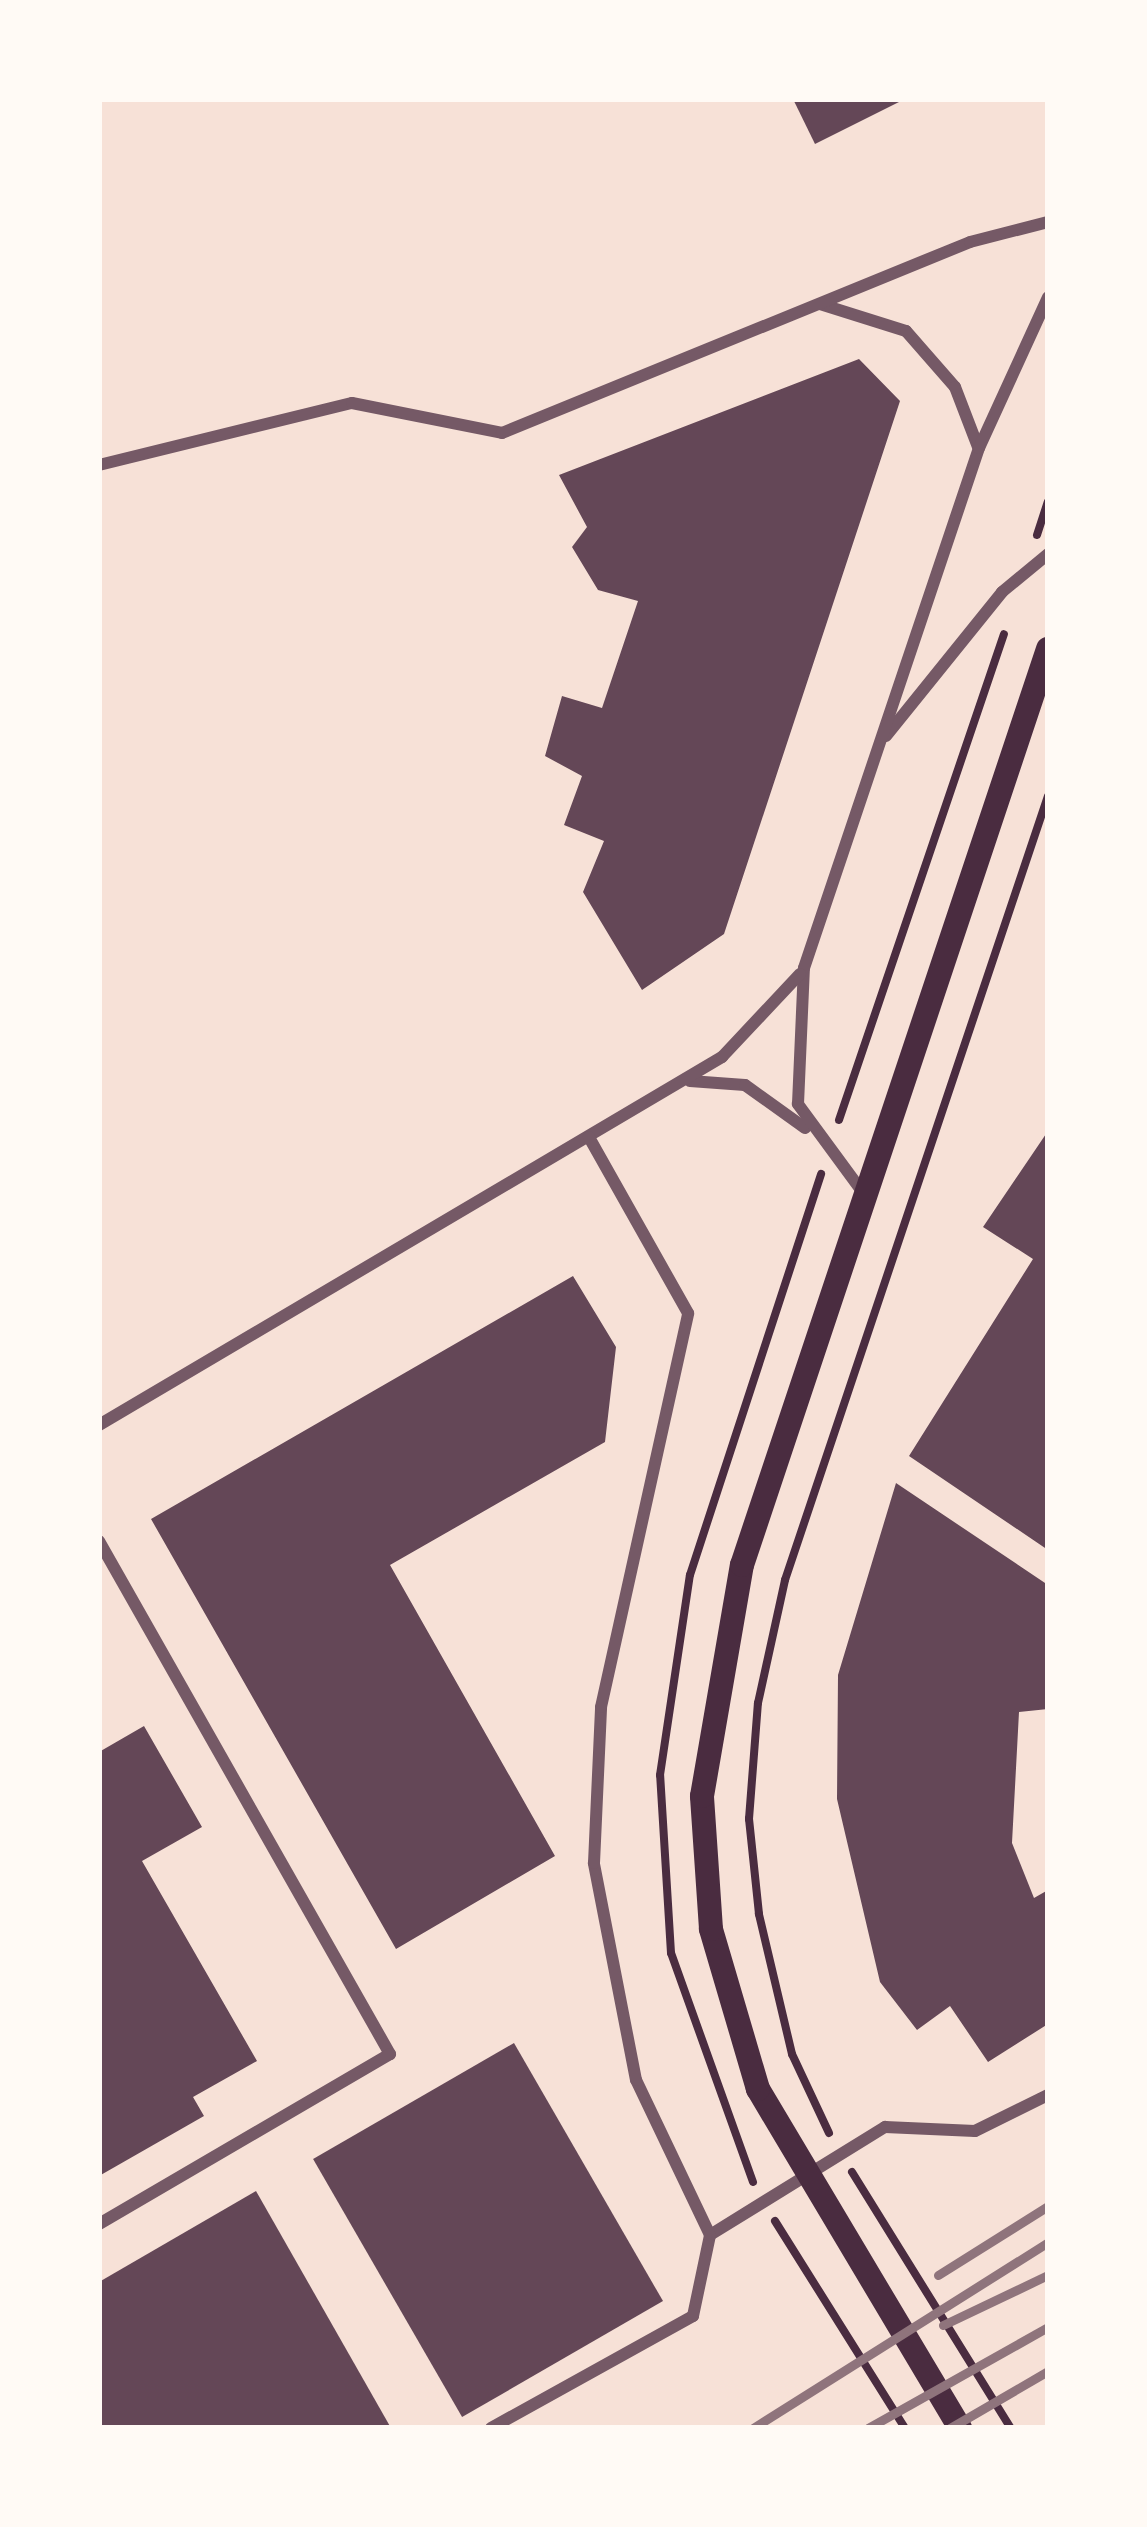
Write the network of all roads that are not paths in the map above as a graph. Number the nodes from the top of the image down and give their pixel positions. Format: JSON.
{"nodes":[{"id":1,"x":1048,"y":222,"type":"edge"},
{"id":2,"x":1048,"y":297,"type":"edge"},
{"id":3,"x":819,"y":304,"type":"junction"},
{"id":4,"x":979,"y":448,"type":"junction"},
{"id":5,"x":99,"y":465,"type":"edge"},
{"id":6,"x":1048,"y":554,"type":"edge"},
{"id":7,"x":1048,"y":649,"type":"edge"},
{"id":8,"x":880,"y":743,"type":"junction"},
{"id":9,"x":804,"y":968,"type":"junction"},
{"id":10,"x":682,"y":1082,"type":"junction"},
{"id":11,"x":806,"y":1129,"type":"junction"},
{"id":12,"x":590,"y":1137,"type":"junction"},
{"id":13,"x":866,"y":1196,"type":"junction"},
{"id":14,"x":99,"y":1425,"type":"edge"},
{"id":15,"x":99,"y":1541,"type":"edge"},
{"id":16,"x":1048,"y":2095,"type":"edge"},
{"id":17,"x":99,"y":2224,"type":"edge"},
{"id":18,"x":710,"y":2234,"type":"junction"},
{"id":19,"x":491,"y":2428,"type":"edge"},
{"id":20,"x":960,"y":2428,"type":"edge"}],
"edges":[{"from":1,"to":3,"type":"street"},
{"from":2,"to":4,"type":"street"},
{"from":3,"to":4,"type":"street"},
{"from":3,"to":5,"type":"street"},
{"from":4,"to":8,"type":"street"},
{"from":6,"to":8,"type":"street"},
{"from":7,"to":13,"type":"main road"},
{"from":8,"to":9,"type":"street"},
{"from":9,"to":10,"type":"street"},
{"from":9,"to":11,"type":"street"},
{"from":10,"to":11,"type":"street"},
{"from":10,"to":12,"type":"street"},
{"from":11,"to":13,"type":"street"},
{"from":12,"to":14,"type":"street"},
{"from":12,"to":18,"type":"street"},
{"from":13,"to":20,"type":"main road"},
{"from":15,"to":17,"type":"street"},
{"from":16,"to":18,"type":"street"},
{"from":18,"to":19,"type":"street"}]}
